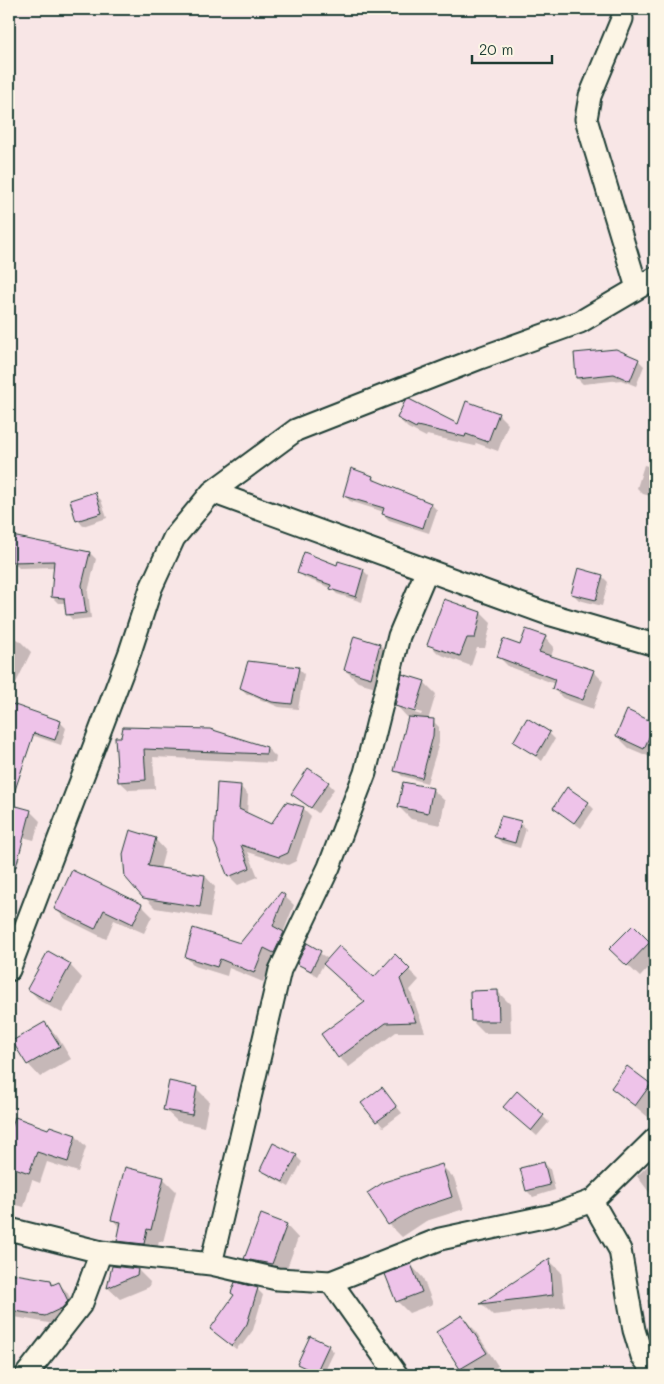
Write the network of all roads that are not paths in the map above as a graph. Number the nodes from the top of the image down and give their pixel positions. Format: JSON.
{"nodes":[{"id":1,"x":622,"y":19,"type":"dead end"},
{"id":2,"x":650,"y":281,"type":"edge"},
{"id":3,"x":212,"y":492,"type":"junction"},
{"id":4,"x":427,"y":570,"type":"junction"},
{"id":5,"x":655,"y":645,"type":"edge"},
{"id":6,"x":9,"y":970,"type":"edge"},
{"id":7,"x":655,"y":1139,"type":"edge"},
{"id":8,"x":592,"y":1201,"type":"junction"},
{"id":9,"x":9,"y":1229,"type":"edge"},
{"id":10,"x":101,"y":1252,"type":"junction"},
{"id":11,"x":211,"y":1264,"type":"junction"},
{"id":12,"x":331,"y":1282,"type":"junction"},
{"id":13,"x":655,"y":1373,"type":"edge"},
{"id":14,"x":26,"y":1375,"type":"edge"},
{"id":15,"x":397,"y":1375,"type":"edge"}],
"edges":[{"from":1,"to":2,"type":"street"},
{"from":2,"to":3,"type":"street"},
{"from":3,"to":4,"type":"street"},
{"from":3,"to":6,"type":"street"},
{"from":4,"to":5,"type":"street"},
{"from":4,"to":11,"type":"street"},
{"from":7,"to":8,"type":"street"},
{"from":8,"to":12,"type":"street"},
{"from":8,"to":13,"type":"street"},
{"from":9,"to":10,"type":"street"},
{"from":10,"to":11,"type":"street"},
{"from":10,"to":14,"type":"street"},
{"from":11,"to":12,"type":"street"},
{"from":12,"to":15,"type":"street"}]}
